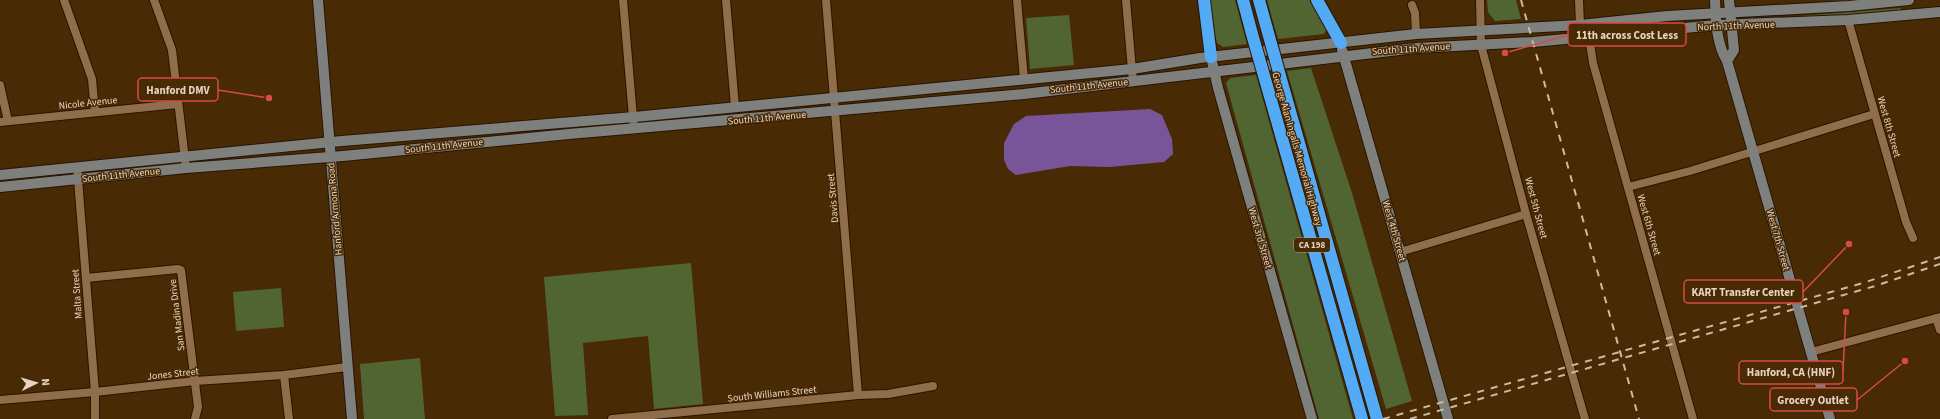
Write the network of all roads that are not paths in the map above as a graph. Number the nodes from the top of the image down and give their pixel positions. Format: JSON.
{"nodes":[{"id":1,"x":64,"y":0,"type":"edge"},
{"id":2,"x":154,"y":0,"type":"edge"},
{"id":3,"x":318,"y":0,"type":"edge"},
{"id":4,"x":623,"y":0,"type":"edge"},
{"id":5,"x":726,"y":0,"type":"edge"},
{"id":6,"x":826,"y":0,"type":"edge"},
{"id":7,"x":1017,"y":0,"type":"edge"},
{"id":8,"x":1126,"y":0,"type":"edge"},
{"id":9,"x":1204,"y":0,"type":"edge"},
{"id":10,"x":1242,"y":0,"type":"edge"},
{"id":11,"x":1259,"y":0,"type":"edge"},
{"id":12,"x":1317,"y":0,"type":"edge"},
{"id":13,"x":1480,"y":0,"type":"edge"},
{"id":14,"x":1578,"y":0,"type":"edge"},
{"id":15,"x":1715,"y":0,"type":"edge"},
{"id":16,"x":1729,"y":0,"type":"edge"},
{"id":17,"x":1909,"y":0,"type":"edge"},
{"id":18,"x":1849,"y":3,"type":"edge"},
{"id":19,"x":1412,"y":5,"type":"dead end"},
{"id":20,"x":1716,"y":12,"type":"junction"},
{"id":21,"x":1730,"y":12,"type":"junction"},
{"id":22,"x":1940,"y":12,"type":"edge"},
{"id":23,"x":1652,"y":18,"type":"junction"},
{"id":24,"x":1848,"y":20,"type":"junction"},
{"id":25,"x":1580,"y":25,"type":"junction"},
{"id":26,"x":1717,"y":25,"type":"junction"},
{"id":27,"x":1731,"y":26,"type":"junction"},
{"id":28,"x":1529,"y":28,"type":"joint"},
{"id":29,"x":1481,"y":30,"type":"junction"},
{"id":30,"x":1416,"y":34,"type":"junction"},
{"id":31,"x":1589,"y":37,"type":"junction"},
{"id":32,"x":1538,"y":41,"type":"junction"},
{"id":33,"x":1341,"y":43,"type":"junction"},
{"id":34,"x":1481,"y":45,"type":"junction"},
{"id":35,"x":1343,"y":56,"type":"junction"},
{"id":36,"x":1211,"y":57,"type":"junction"},
{"id":37,"x":1728,"y":61,"type":"junction"},
{"id":38,"x":1132,"y":69,"type":"junction"},
{"id":39,"x":1215,"y":72,"type":"junction"},
{"id":40,"x":1024,"y":79,"type":"junction"},
{"id":41,"x":1133,"y":82,"type":"junction"},
{"id":42,"x":0,"y":85,"type":"edge"},
{"id":43,"x":835,"y":97,"type":"junction"},
{"id":44,"x":178,"y":104,"type":"junction"},
{"id":45,"x":735,"y":106,"type":"junction"},
{"id":46,"x":836,"y":111,"type":"junction"},
{"id":47,"x":95,"y":112,"type":"junction"},
{"id":48,"x":1874,"y":114,"type":"junction"},
{"id":49,"x":634,"y":117,"type":"junction"},
{"id":50,"x":4,"y":121,"type":"edge"},
{"id":51,"x":634,"y":129,"type":"junction"},
{"id":52,"x":330,"y":142,"type":"junction"},
{"id":53,"x":1753,"y":151,"type":"junction"},
{"id":54,"x":184,"y":157,"type":"junction"},
{"id":55,"x":330,"y":157,"type":"junction"},
{"id":56,"x":77,"y":167,"type":"junction"},
{"id":57,"x":186,"y":168,"type":"junction"},
{"id":58,"x":0,"y":175,"type":"edge"},
{"id":59,"x":79,"y":180,"type":"junction"},
{"id":60,"x":0,"y":187,"type":"edge"},
{"id":61,"x":1628,"y":187,"type":"junction"},
{"id":62,"x":1526,"y":214,"type":"junction"},
{"id":63,"x":1913,"y":238,"type":"dead end"},
{"id":64,"x":1400,"y":252,"type":"junction"},
{"id":65,"x":86,"y":278,"type":"junction"},
{"id":66,"x":1938,"y":317,"type":"edge"},
{"id":67,"x":1940,"y":330,"type":"edge"},
{"id":68,"x":1811,"y":352,"type":"junction"},
{"id":69,"x":347,"y":367,"type":"junction"},
{"id":70,"x":284,"y":375,"type":"junction"},
{"id":71,"x":195,"y":381,"type":"junction"},
{"id":72,"x":933,"y":386,"type":"dead end"},
{"id":73,"x":95,"y":392,"type":"junction"},
{"id":74,"x":858,"y":395,"type":"junction"},
{"id":75,"x":0,"y":400,"type":"edge"},
{"id":76,"x":95,"y":419,"type":"edge"},
{"id":77,"x":195,"y":419,"type":"edge"},
{"id":78,"x":289,"y":419,"type":"edge"},
{"id":79,"x":352,"y":419,"type":"edge"},
{"id":80,"x":612,"y":419,"type":"edge"},
{"id":81,"x":1312,"y":419,"type":"edge"},
{"id":82,"x":1362,"y":419,"type":"edge"},
{"id":83,"x":1377,"y":419,"type":"edge"},
{"id":84,"x":1448,"y":419,"type":"edge"},
{"id":85,"x":1585,"y":419,"type":"edge"},
{"id":86,"x":1693,"y":419,"type":"edge"},
{"id":87,"x":1830,"y":419,"type":"edge"}],
"edges":[{"from":1,"to":47,"type":"street"},
{"from":2,"to":44,"type":"street"},
{"from":3,"to":52,"type":"main road","name":"Hanford Armona Road"},
{"from":4,"to":49,"type":"street"},
{"from":5,"to":45,"type":"street"},
{"from":6,"to":43,"type":"street","name":"Davis Street"},
{"from":7,"to":40,"type":"street"},
{"from":8,"to":38,"type":"street"},
{"from":9,"to":36,"type":"highway"},
{"from":10,"to":82,"type":"highway","name":"George Alan Ingalls Memorial Highway","number":"CA 198","bridge":true},
{"from":11,"to":83,"type":"highway","name":"George Alan Ingalls Memorial Highway","number":"CA 198","bridge":true},
{"from":12,"to":33,"type":"highway"},
{"from":13,"to":29,"type":"street","name":"West 5th Street"},
{"from":14,"to":25,"type":"street"},
{"from":15,"to":20,"type":"main road","name":"West 7th Street"},
{"from":16,"to":21,"type":"main road"},
{"from":17,"to":18,"type":"main road","name":"North 11th Avenue"},
{"from":18,"to":21,"type":"main road","name":"North 11th Avenue"},
{"from":19,"to":30,"type":"street"},
{"from":20,"to":21,"type":"main road","name":"North 11th Avenue"},
{"from":20,"to":23,"type":"main road","name":"North 11th Avenue"},
{"from":20,"to":26,"type":"main road","name":"West 7th Street"},
{"from":21,"to":27,"type":"main road"},
{"from":22,"to":24,"type":"main road","name":"North 11th Avenue"},
{"from":23,"to":25,"type":"main road","name":"North 11th Avenue"},
{"from":23,"to":31,"type":"main road"},
{"from":24,"to":27,"type":"main road","name":"North 11th Avenue"},
{"from":24,"to":48,"type":"street","name":"West 8th Street"},
{"from":25,"to":28,"type":"main road","name":"North 11th Avenue"},
{"from":25,"to":32,"type":"main road"},
{"from":26,"to":27,"type":"main road","name":"North 11th Avenue"},
{"from":26,"to":31,"type":"main road","name":"North 11th Avenue"},
{"from":26,"to":37,"type":"main road","name":"West 7th Street"},
{"from":27,"to":37,"type":"main road"},
{"from":28,"to":29,"type":"main road","name":"South 11th Avenue"},
{"from":29,"to":30,"type":"main road","name":"South 11th Avenue"},
{"from":29,"to":34,"type":"street","name":"West 5th Street"},
{"from":30,"to":33,"type":"main road","name":"South 11th Avenue"},
{"from":31,"to":32,"type":"main road","name":"North 11th Avenue"},
{"from":31,"to":61,"type":"street","name":"West 6th Street"},
{"from":32,"to":34,"type":"main road","name":"South 11th Avenue"},
{"from":33,"to":35,"type":"main road","name":"West 4th Street"},
{"from":33,"to":36,"type":"main road","name":"South 11th Avenue"},
{"from":34,"to":35,"type":"main road","name":"South 11th Avenue"},
{"from":34,"to":62,"type":"street","name":"West 5th Street"},
{"from":35,"to":39,"type":"main road","name":"South 11th Avenue"},
{"from":35,"to":64,"type":"main road","name":"West 4th Street"},
{"from":36,"to":38,"type":"main road","name":"South 11th Avenue"},
{"from":36,"to":39,"type":"main road","name":"West 3rd Street"},
{"from":37,"to":53,"type":"main road","name":"West 7th Street"},
{"from":38,"to":40,"type":"main road","name":"South 11th Avenue"},
{"from":38,"to":41,"type":"street"},
{"from":39,"to":41,"type":"main road","name":"South 11th Avenue"},
{"from":39,"to":81,"type":"main road","name":"West 3rd Street"},
{"from":40,"to":43,"type":"main road","name":"South 11th Avenue"},
{"from":41,"to":46,"type":"main road","name":"South 11th Avenue"},
{"from":42,"to":50,"type":"street"},
{"from":43,"to":45,"type":"main road","name":"South 11th Avenue"},
{"from":43,"to":46,"type":"street","name":"Davis Street"},
{"from":44,"to":47,"type":"street","name":"Nicole Avenue"},
{"from":44,"to":54,"type":"street"},
{"from":45,"to":49,"type":"main road","name":"South 11th Avenue"},
{"from":46,"to":51,"type":"main road","name":"South 11th Avenue"},
{"from":46,"to":74,"type":"street","name":"Davis Street"},
{"from":47,"to":50,"type":"street","name":"Nicole Avenue"},
{"from":48,"to":53,"type":"street"},
{"from":48,"to":63,"type":"street","name":"West 8th Street"},
{"from":49,"to":51,"type":"street"},
{"from":49,"to":52,"type":"main road","name":"South 11th Avenue"},
{"from":51,"to":55,"type":"main road","name":"South 11th Avenue"},
{"from":52,"to":54,"type":"main road","name":"South 11th Avenue"},
{"from":52,"to":55,"type":"main road","name":"Hanford Armona Road"},
{"from":53,"to":61,"type":"street"},
{"from":53,"to":68,"type":"main road","name":"West 7th Street"},
{"from":54,"to":56,"type":"main road","name":"South 11th Avenue"},
{"from":54,"to":57,"type":"street"},
{"from":55,"to":57,"type":"main road","name":"South 11th Avenue"},
{"from":55,"to":69,"type":"main road","name":"Hanford Armona Road"},
{"from":56,"to":58,"type":"main road","name":"South 11th Avenue"},
{"from":56,"to":59,"type":"street","name":"Malta Street"},
{"from":57,"to":59,"type":"main road","name":"South 11th Avenue"},
{"from":59,"to":60,"type":"main road","name":"South 11th Avenue"},
{"from":59,"to":65,"type":"street","name":"Malta Street"},
{"from":61,"to":86,"type":"street","name":"West 6th Street"},
{"from":62,"to":64,"type":"street"},
{"from":62,"to":85,"type":"street","name":"West 5th Street"},
{"from":64,"to":84,"type":"main road","name":"West 4th Street"},
{"from":65,"to":71,"type":"street","name":"San Madina Drive"},
{"from":65,"to":73,"type":"street","name":"Malta Street"},
{"from":66,"to":67,"type":"street"},
{"from":66,"to":68,"type":"street"},
{"from":68,"to":87,"type":"main road","name":"West 7th Street"},
{"from":69,"to":70,"type":"street","name":"Jones Street"},
{"from":69,"to":79,"type":"main road","name":"Hanford Armona Road"},
{"from":70,"to":71,"type":"street","name":"Jones Street"},
{"from":70,"to":78,"type":"street"},
{"from":71,"to":73,"type":"street","name":"Jones Street"},
{"from":71,"to":77,"type":"street"},
{"from":72,"to":74,"type":"street","name":"South Williams Street"},
{"from":73,"to":75,"type":"street","name":"Jones Street"},
{"from":73,"to":76,"type":"street","name":"Malta Street"},
{"from":74,"to":80,"type":"street","name":"South Williams Street"}]}
